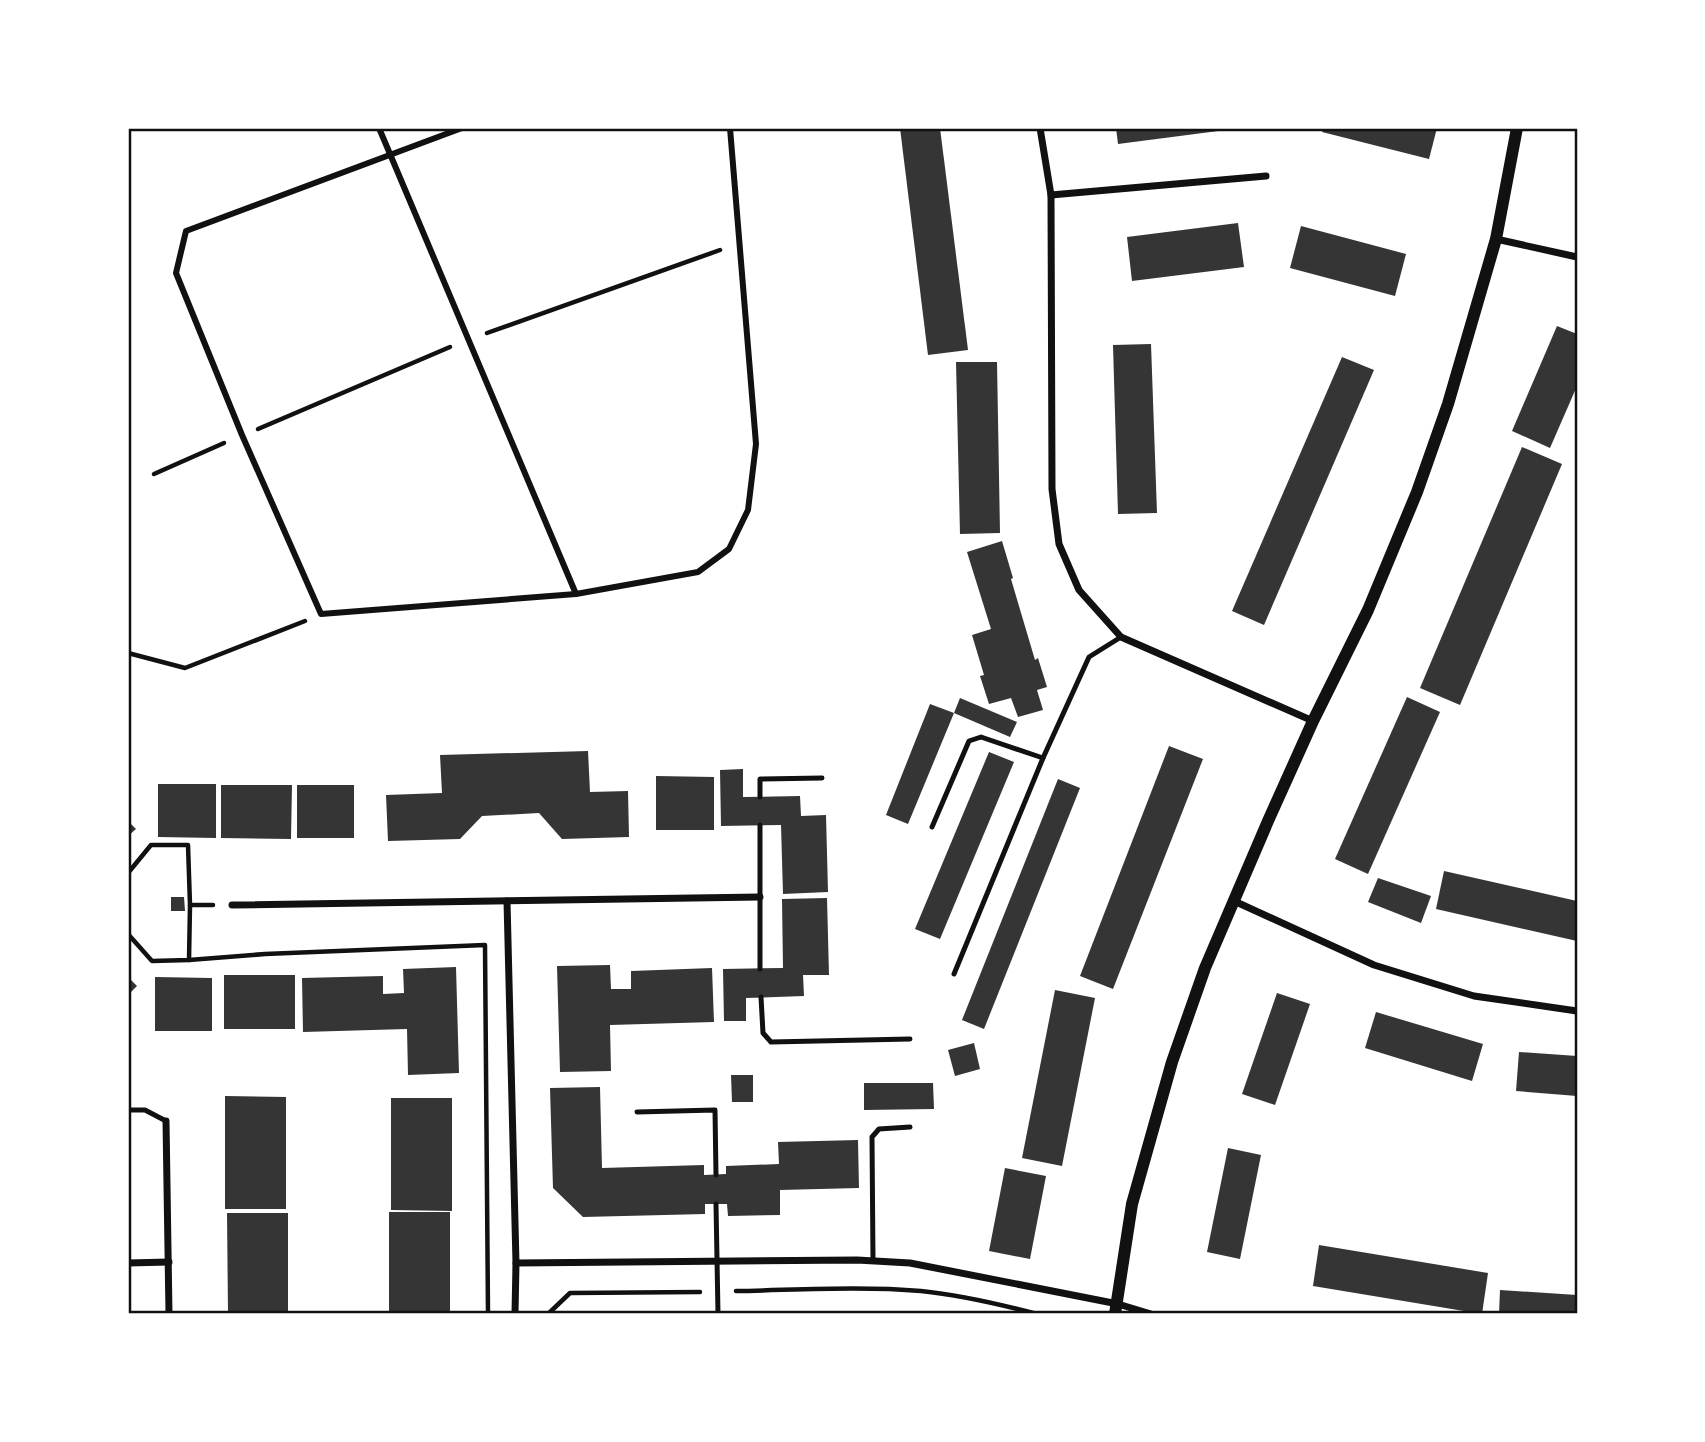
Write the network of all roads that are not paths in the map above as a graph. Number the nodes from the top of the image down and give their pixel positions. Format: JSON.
{"nodes":[{"id":1,"x":379,"y":128,"type":"edge"},
{"id":2,"x":463,"y":128,"type":"edge"},
{"id":3,"x":730,"y":128,"type":"edge"},
{"id":4,"x":1040,"y":128,"type":"edge"},
{"id":5,"x":1517,"y":128,"type":"edge"},
{"id":6,"x":391,"y":155,"type":"junction"},
{"id":7,"x":1266,"y":176,"type":"dead end"},
{"id":8,"x":1051,"y":195,"type":"junction"},
{"id":9,"x":1496,"y":239,"type":"junction"},
{"id":10,"x":1577,"y":257,"type":"edge"},
{"id":11,"x":576,"y":594,"type":"junction"},
{"id":12,"x":1121,"y":637,"type":"junction"},
{"id":13,"x":1312,"y":721,"type":"junction"},
{"id":14,"x":1043,"y":758,"type":"junction"},
{"id":15,"x":822,"y":778,"type":"dead end"},
{"id":16,"x":760,"y":797,"type":"dead end"},
{"id":17,"x":760,"y":825,"type":"dead end"},
{"id":18,"x":932,"y":827,"type":"dead end"},
{"id":19,"x":760,"y":897,"type":"junction"},
{"id":20,"x":507,"y":901,"type":"junction"},
{"id":21,"x":1234,"y":901,"type":"junction"},
{"id":22,"x":232,"y":905,"type":"dead end"},
{"id":23,"x":760,"y":969,"type":"dead end"},
{"id":24,"x":954,"y":974,"type":"dead end"},
{"id":25,"x":761,"y":997,"type":"dead end"},
{"id":26,"x":1577,"y":1011,"type":"edge"},
{"id":27,"x":911,"y":1040,"type":"dead end"},
{"id":28,"x":128,"y":1110,"type":"edge"},
{"id":29,"x":637,"y":1112,"type":"dead end"},
{"id":30,"x":166,"y":1121,"type":"joint"},
{"id":31,"x":910,"y":1128,"type":"dead end"},
{"id":32,"x":716,"y":1175,"type":"dead end"},
{"id":33,"x":716,"y":1204,"type":"dead end"},
{"id":34,"x":718,"y":1261,"type":"junction"},
{"id":35,"x":873,"y":1261,"type":"junction"},
{"id":36,"x":169,"y":1262,"type":"junction"},
{"id":37,"x":128,"y":1263,"type":"edge"},
{"id":38,"x":516,"y":1263,"type":"junction"},
{"id":39,"x":1117,"y":1309,"type":"edge"},
{"id":40,"x":169,"y":1314,"type":"edge"},
{"id":41,"x":515,"y":1314,"type":"edge"},
{"id":42,"x":718,"y":1314,"type":"edge"},
{"id":43,"x":1151,"y":1314,"type":"edge"}],
"edges":[{"from":1,"to":6,"type":"street"},
{"from":2,"to":6,"type":"street"},
{"from":3,"to":11,"type":"street"},
{"from":4,"to":8,"type":"street"},
{"from":5,"to":9,"type":"street"},
{"from":6,"to":11,"type":"street"},
{"from":6,"to":11,"type":"street"},
{"from":7,"to":8,"type":"street"},
{"from":8,"to":12,"type":"street"},
{"from":9,"to":10,"type":"street"},
{"from":9,"to":13,"type":"street"},
{"from":12,"to":13,"type":"street"},
{"from":12,"to":14,"type":"lane"},
{"from":13,"to":21,"type":"street"},
{"from":14,"to":18,"type":"lane"},
{"from":14,"to":24,"type":"lane"},
{"from":15,"to":16,"type":"lane"},
{"from":17,"to":19,"type":"lane"},
{"from":19,"to":20,"type":"street"},
{"from":19,"to":23,"type":"lane"},
{"from":20,"to":22,"type":"street"},
{"from":20,"to":38,"type":"street"},
{"from":21,"to":26,"type":"street"},
{"from":21,"to":39,"type":"street"},
{"from":25,"to":27,"type":"lane"},
{"from":28,"to":30,"type":"lane"},
{"from":29,"to":32,"type":"lane"},
{"from":30,"to":36,"type":"street"},
{"from":31,"to":35,"type":"lane"},
{"from":33,"to":34,"type":"lane"},
{"from":34,"to":35,"type":"street"},
{"from":34,"to":38,"type":"street"},
{"from":34,"to":42,"type":"lane"},
{"from":35,"to":39,"type":"street"},
{"from":36,"to":37,"type":"street"},
{"from":36,"to":40,"type":"street"},
{"from":38,"to":41,"type":"street"},
{"from":39,"to":43,"type":"street"}]}
